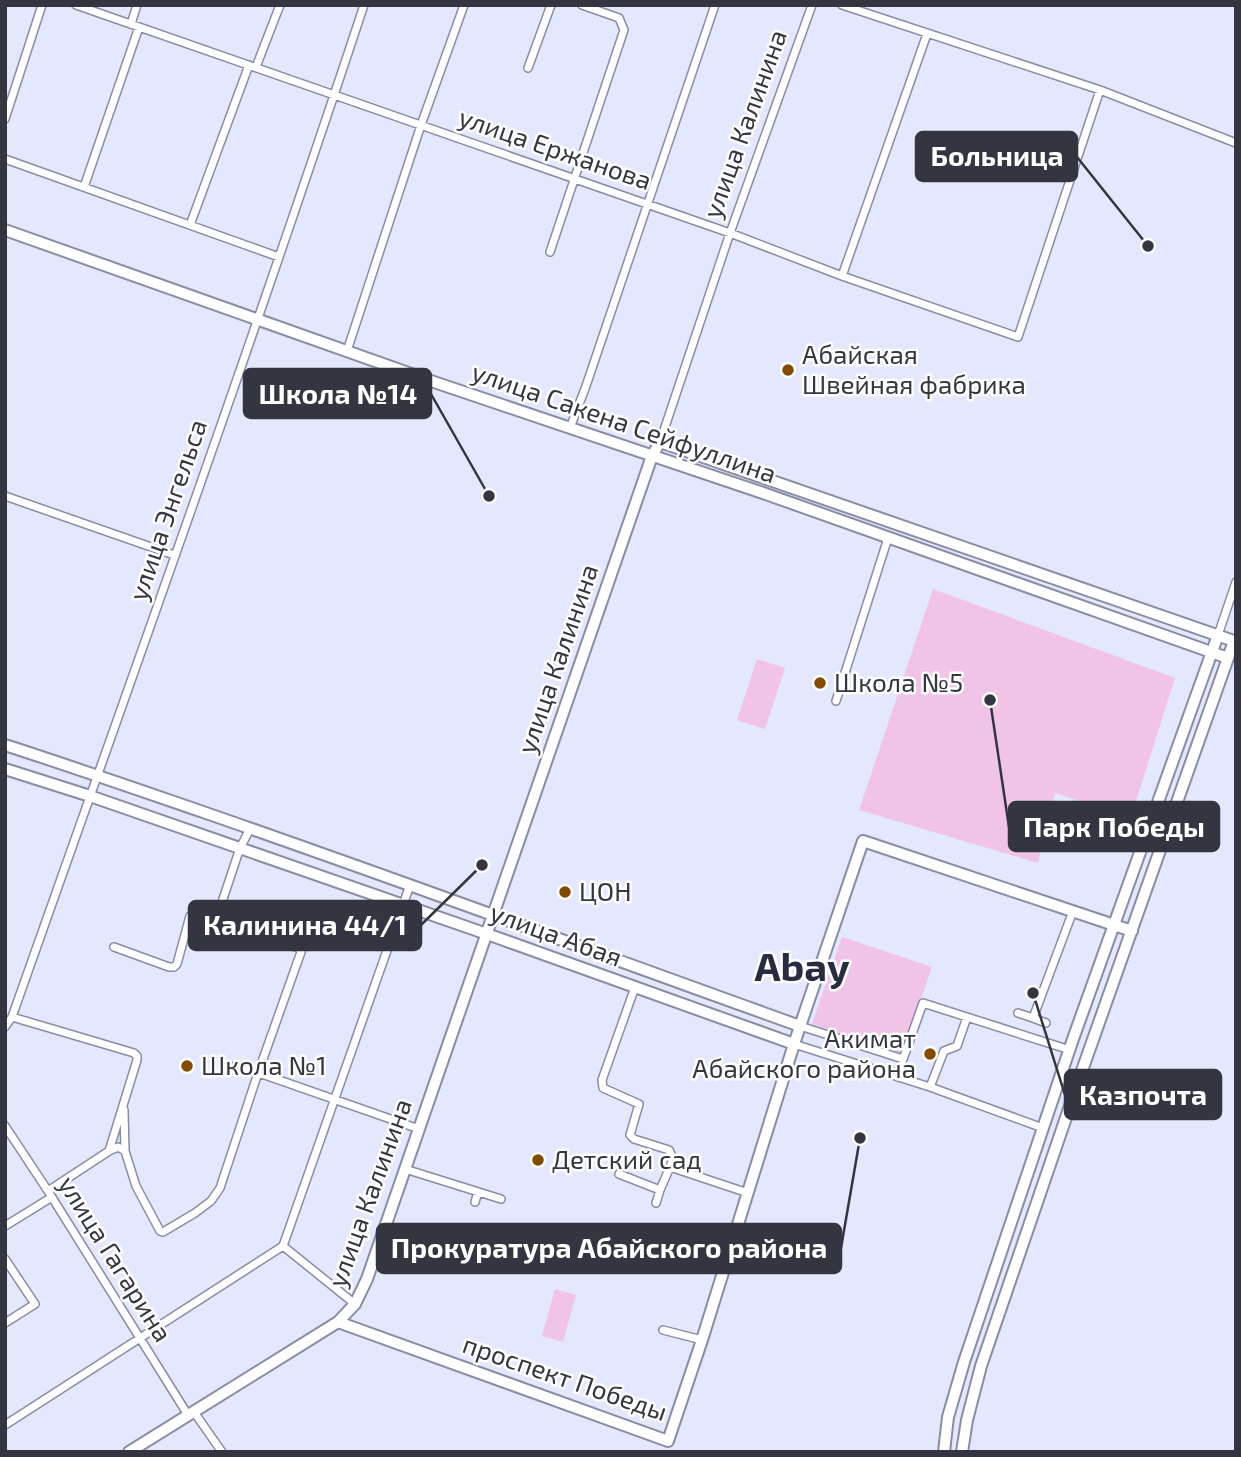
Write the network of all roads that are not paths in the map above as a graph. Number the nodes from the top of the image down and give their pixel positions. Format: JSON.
{"nodes":[{"id":1,"x":42,"y":5,"type":"edge"},
{"id":2,"x":76,"y":5,"type":"edge"},
{"id":3,"x":137,"y":5,"type":"edge"},
{"id":4,"x":280,"y":5,"type":"edge"},
{"id":5,"x":364,"y":5,"type":"edge"},
{"id":6,"x":464,"y":5,"type":"edge"},
{"id":7,"x":551,"y":5,"type":"edge"},
{"id":8,"x":582,"y":5,"type":"edge"},
{"id":9,"x":715,"y":5,"type":"edge"},
{"id":10,"x":812,"y":5,"type":"edge"},
{"id":11,"x":842,"y":5,"type":"edge"},
{"id":12,"x":135,"y":25,"type":"junction"},
{"id":13,"x":927,"y":34,"type":"junction"},
{"id":14,"x":253,"y":66,"type":"junction"},
{"id":15,"x":528,"y":68,"type":"dead end"},
{"id":16,"x":1100,"y":90,"type":"junction"},
{"id":17,"x":334,"y":94,"type":"junction"},
{"id":18,"x":5,"y":119,"type":"edge"},
{"id":19,"x":421,"y":125,"type":"junction"},
{"id":20,"x":1236,"y":143,"type":"edge"},
{"id":21,"x":5,"y":159,"type":"edge"},
{"id":22,"x":574,"y":179,"type":"junction"},
{"id":23,"x":83,"y":187,"type":"junction"},
{"id":24,"x":648,"y":204,"type":"junction"},
{"id":25,"x":190,"y":225,"type":"junction"},
{"id":26,"x":5,"y":230,"type":"edge"},
{"id":27,"x":730,"y":233,"type":"junction"},
{"id":28,"x":550,"y":253,"type":"dead end"},
{"id":29,"x":279,"y":257,"type":"junction"},
{"id":30,"x":842,"y":276,"type":"junction"},
{"id":31,"x":257,"y":320,"type":"junction"},
{"id":32,"x":346,"y":351,"type":"junction"},
{"id":33,"x":570,"y":428,"type":"junction"},
{"id":34,"x":660,"y":442,"type":"junction"},
{"id":35,"x":652,"y":456,"type":"junction"},
{"id":36,"x":5,"y":496,"type":"edge"},
{"id":37,"x":888,"y":538,"type":"junction"},
{"id":38,"x":174,"y":555,"type":"junction"},
{"id":39,"x":1030,"y":569,"type":"junction"},
{"id":40,"x":1236,"y":582,"type":"edge"},
{"id":41,"x":1025,"y":585,"type":"junction"},
{"id":42,"x":1218,"y":635,"type":"junction"},
{"id":43,"x":1235,"y":640,"type":"edge"},
{"id":44,"x":1212,"y":652,"type":"junction"},
{"id":45,"x":1232,"y":657,"type":"edge"},
{"id":46,"x":836,"y":701,"type":"dead end"},
{"id":47,"x":5,"y":746,"type":"edge"},
{"id":48,"x":5,"y":769,"type":"edge"},
{"id":49,"x":97,"y":776,"type":"junction"},
{"id":50,"x":90,"y":796,"type":"junction"},
{"id":51,"x":250,"y":829,"type":"junction"},
{"id":52,"x":240,"y":848,"type":"junction"},
{"id":53,"x":411,"y":885,"type":"junction"},
{"id":54,"x":403,"y":905,"type":"junction"},
{"id":55,"x":1073,"y":911,"type":"junction"},
{"id":56,"x":493,"y":914,"type":"junction"},
{"id":57,"x":216,"y":920,"type":"junction"},
{"id":58,"x":1114,"y":925,"type":"junction"},
{"id":59,"x":1132,"y":931,"type":"junction"},
{"id":60,"x":486,"y":934,"type":"junction"},
{"id":61,"x":114,"y":947,"type":"dead end"},
{"id":62,"x":641,"y":969,"type":"junction"},
{"id":63,"x":635,"y":987,"type":"junction"},
{"id":64,"x":1018,"y":1013,"type":"dead end"},
{"id":65,"x":12,"y":1017,"type":"junction"},
{"id":66,"x":967,"y":1017,"type":"junction"},
{"id":67,"x":1033,"y":1018,"type":"junction"},
{"id":68,"x":1046,"y":1023,"type":"dead end"},
{"id":69,"x":800,"y":1026,"type":"junction"},
{"id":70,"x":5,"y":1027,"type":"edge"},
{"id":71,"x":794,"y":1044,"type":"junction"},
{"id":72,"x":1068,"y":1055,"type":"junction"},
{"id":73,"x":903,"y":1059,"type":"junction"},
{"id":74,"x":236,"y":1065,"type":"dead end"},
{"id":75,"x":1084,"y":1065,"type":"junction"},
{"id":76,"x":258,"y":1073,"type":"junction"},
{"id":77,"x":897,"y":1076,"type":"junction"},
{"id":78,"x":930,"y":1087,"type":"junction"},
{"id":79,"x":335,"y":1099,"type":"junction"},
{"id":80,"x":124,"y":1104,"type":"junction"},
{"id":81,"x":5,"y":1126,"type":"edge"},
{"id":82,"x":1043,"y":1128,"type":"junction"},
{"id":83,"x":419,"y":1129,"type":"junction"},
{"id":84,"x":1038,"y":1143,"type":"junction"},
{"id":85,"x":1056,"y":1148,"type":"junction"},
{"id":86,"x":109,"y":1151,"type":"junction"},
{"id":87,"x":125,"y":1151,"type":"junction"},
{"id":88,"x":670,"y":1167,"type":"junction"},
{"id":89,"x":405,"y":1170,"type":"junction"},
{"id":90,"x":619,"y":1174,"type":"dead end"},
{"id":91,"x":660,"y":1190,"type":"junction"},
{"id":92,"x":478,"y":1192,"type":"junction"},
{"id":93,"x":748,"y":1193,"type":"junction"},
{"id":94,"x":50,"y":1194,"type":"junction"},
{"id":95,"x":501,"y":1199,"type":"dead end"},
{"id":96,"x":475,"y":1202,"type":"dead end"},
{"id":97,"x":656,"y":1203,"type":"dead end"},
{"id":98,"x":5,"y":1226,"type":"edge"},
{"id":99,"x":283,"y":1247,"type":"junction"},
{"id":100,"x":5,"y":1259,"type":"edge"},
{"id":101,"x":355,"y":1304,"type":"junction"},
{"id":102,"x":338,"y":1322,"type":"junction"},
{"id":103,"x":5,"y":1323,"type":"edge"},
{"id":104,"x":663,"y":1330,"type":"dead end"},
{"id":105,"x":140,"y":1338,"type":"junction"},
{"id":106,"x":702,"y":1340,"type":"junction"},
{"id":107,"x":964,"y":1362,"type":"junction"},
{"id":108,"x":981,"y":1366,"type":"junction"},
{"id":109,"x":191,"y":1413,"type":"junction"},
{"id":110,"x":5,"y":1425,"type":"edge"},
{"id":111,"x":129,"y":1452,"type":"edge"},
{"id":112,"x":222,"y":1452,"type":"edge"},
{"id":113,"x":944,"y":1452,"type":"edge"},
{"id":114,"x":962,"y":1452,"type":"edge"}],
"edges":[{"from":1,"to":18,"type":"street"},
{"from":2,"to":12,"type":"street","name":"улица Ержанова"},
{"from":3,"to":12,"type":"street"},
{"from":4,"to":14,"type":"street"},
{"from":5,"to":17,"type":"street","name":"улица Энгельса"},
{"from":6,"to":19,"type":"street"},
{"from":7,"to":15,"type":"street"},
{"from":8,"to":22,"type":"street"},
{"from":9,"to":24,"type":"street"},
{"from":10,"to":27,"type":"street","name":"улица Калинина"},
{"from":11,"to":13,"type":"street"},
{"from":12,"to":14,"type":"street","name":"улица Ержанова"},
{"from":12,"to":23,"type":"street"},
{"from":13,"to":16,"type":"street"},
{"from":13,"to":30,"type":"street"},
{"from":14,"to":17,"type":"street","name":"улица Ержанова"},
{"from":14,"to":25,"type":"street"},
{"from":16,"to":20,"type":"street"},
{"from":16,"to":30,"type":"street","name":"улица Ержанова"},
{"from":17,"to":19,"type":"street","name":"улица Ержанова"},
{"from":17,"to":29,"type":"street","name":"улица Энгельса"},
{"from":19,"to":22,"type":"street","name":"улица Ержанова"},
{"from":19,"to":32,"type":"street"},
{"from":21,"to":23,"type":"street"},
{"from":22,"to":24,"type":"street","name":"улица Ержанова"},
{"from":22,"to":28,"type":"street"},
{"from":23,"to":25,"type":"street"},
{"from":24,"to":27,"type":"street","name":"улица Ержанова"},
{"from":24,"to":33,"type":"street"},
{"from":25,"to":29,"type":"street"},
{"from":26,"to":31,"type":"street","name":"улица Сакена Сейфуллина"},
{"from":27,"to":30,"type":"street","name":"улица Ержанова"},
{"from":27,"to":34,"type":"street","name":"улица Калинина"},
{"from":29,"to":31,"type":"street","name":"улица Энгельса"},
{"from":31,"to":32,"type":"street","name":"улица Сакена Сейфуллина"},
{"from":31,"to":38,"type":"street","name":"улица Энгельса"},
{"from":32,"to":33,"type":"street","name":"улица Сакена Сейфуллина"},
{"from":33,"to":35,"type":"street","name":"улица Сакена Сейфуллина"},
{"from":34,"to":35,"type":"street","name":"улица Калинина"},
{"from":34,"to":39,"type":"street","name":"улица Сакена Сейфуллина"},
{"from":35,"to":37,"type":"street","name":"улица Сакена Сейфуллина"},
{"from":35,"to":56,"type":"street","name":"улица Калинина"},
{"from":36,"to":38,"type":"street"},
{"from":37,"to":41,"type":"street","name":"улица Сакена Сейфуллина"},
{"from":37,"to":46,"type":"street"},
{"from":38,"to":49,"type":"street","name":"улица Энгельса"},
{"from":39,"to":41,"type":"street"},
{"from":39,"to":42,"type":"street","name":"улица Сакена Сейфуллина"},
{"from":40,"to":42,"type":"street"},
{"from":41,"to":44,"type":"street","name":"улица Сакена Сейфуллина"},
{"from":42,"to":43,"type":"street","name":"улица Сакена Сейфуллина"},
{"from":42,"to":44,"type":"street"},
{"from":43,"to":45,"type":"street"},
{"from":44,"to":45,"type":"street","name":"улица Сакена Сейфуллина"},
{"from":44,"to":58,"type":"street"},
{"from":45,"to":59,"type":"street"},
{"from":47,"to":49,"type":"street","name":"улица Абая"},
{"from":48,"to":50,"type":"street","name":"улица Абая"},
{"from":49,"to":50,"type":"street","name":"улица Энгельса"},
{"from":49,"to":51,"type":"street","name":"улица Абая"},
{"from":50,"to":52,"type":"street","name":"улица Абая"},
{"from":50,"to":65,"type":"street","name":"улица Энгельса"},
{"from":51,"to":52,"type":"street"},
{"from":51,"to":53,"type":"street","name":"улица Абая"},
{"from":52,"to":54,"type":"street","name":"улица Абая"},
{"from":52,"to":57,"type":"street"},
{"from":53,"to":54,"type":"street"},
{"from":53,"to":56,"type":"street","name":"улица Абая"},
{"from":54,"to":60,"type":"street","name":"улица Абая"},
{"from":54,"to":79,"type":"street"},
{"from":55,"to":58,"type":"street","name":"проспект Победы"},
{"from":55,"to":67,"type":"street"},
{"from":55,"to":69,"type":"street","name":"проспект Победы"},
{"from":56,"to":60,"type":"street","name":"улица Калинина"},
{"from":56,"to":62,"type":"street","name":"улица Абая"},
{"from":57,"to":61,"type":"street"},
{"from":57,"to":76,"type":"street"},
{"from":58,"to":59,"type":"street","name":"проспект Победы"},
{"from":58,"to":72,"type":"street"},
{"from":59,"to":75,"type":"street"},
{"from":60,"to":63,"type":"street","name":"улица Абая"},
{"from":60,"to":83,"type":"street","name":"улица Калинина"},
{"from":62,"to":63,"type":"street","name":"улица Абая"},
{"from":62,"to":69,"type":"street"},
{"from":63,"to":71,"type":"street"},
{"from":63,"to":88,"type":"street"},
{"from":64,"to":67,"type":"street"},
{"from":65,"to":70,"type":"street","name":"улица Энгельса"},
{"from":65,"to":80,"type":"street"},
{"from":66,"to":72,"type":"street"},
{"from":66,"to":73,"type":"street"},
{"from":66,"to":78,"type":"street"},
{"from":67,"to":68,"type":"street"},
{"from":69,"to":71,"type":"street","name":"проспект Победы"},
{"from":69,"to":73,"type":"street"},
{"from":71,"to":77,"type":"street"},
{"from":71,"to":93,"type":"street","name":"проспект Победы"},
{"from":72,"to":75,"type":"street"},
{"from":72,"to":82,"type":"street"},
{"from":73,"to":77,"type":"street"},
{"from":74,"to":76,"type":"street"},
{"from":75,"to":85,"type":"street"},
{"from":76,"to":79,"type":"street"},
{"from":76,"to":87,"type":"street"},
{"from":77,"to":78,"type":"street"},
{"from":78,"to":82,"type":"street"},
{"from":79,"to":83,"type":"street"},
{"from":79,"to":99,"type":"street"},
{"from":80,"to":86,"type":"street"},
{"from":80,"to":87,"type":"street"},
{"from":81,"to":94,"type":"street","name":"улица Гагарина"},
{"from":82,"to":84,"type":"street"},
{"from":83,"to":89,"type":"street","name":"улица Калинина"},
{"from":84,"to":85,"type":"street"},
{"from":84,"to":107,"type":"street"},
{"from":85,"to":108,"type":"street"},
{"from":86,"to":87,"type":"street"},
{"from":86,"to":94,"type":"street"},
{"from":88,"to":91,"type":"street"},
{"from":88,"to":93,"type":"street"},
{"from":89,"to":92,"type":"street"},
{"from":89,"to":101,"type":"street","name":"улица Калинина"},
{"from":90,"to":91,"type":"street"},
{"from":91,"to":97,"type":"street"},
{"from":92,"to":95,"type":"street"},
{"from":92,"to":96,"type":"street"},
{"from":93,"to":106,"type":"street","name":"проспект Победы"},
{"from":94,"to":98,"type":"street"},
{"from":94,"to":105,"type":"street","name":"улица Гагарина"},
{"from":99,"to":101,"type":"street"},
{"from":99,"to":105,"type":"street"},
{"from":100,"to":103,"type":"street"},
{"from":101,"to":102,"type":"street","name":"улица Калинина"},
{"from":102,"to":106,"type":"street","name":"проспект Победы"},
{"from":102,"to":109,"type":"street","name":"улица Калинина"},
{"from":104,"to":106,"type":"street"},
{"from":105,"to":109,"type":"street","name":"улица Гагарина"},
{"from":105,"to":110,"type":"street"},
{"from":107,"to":108,"type":"street"},
{"from":107,"to":113,"type":"street"},
{"from":108,"to":114,"type":"street"},
{"from":109,"to":111,"type":"street","name":"улица Калинина"},
{"from":109,"to":112,"type":"street","name":"улица Гагарина"}]}
